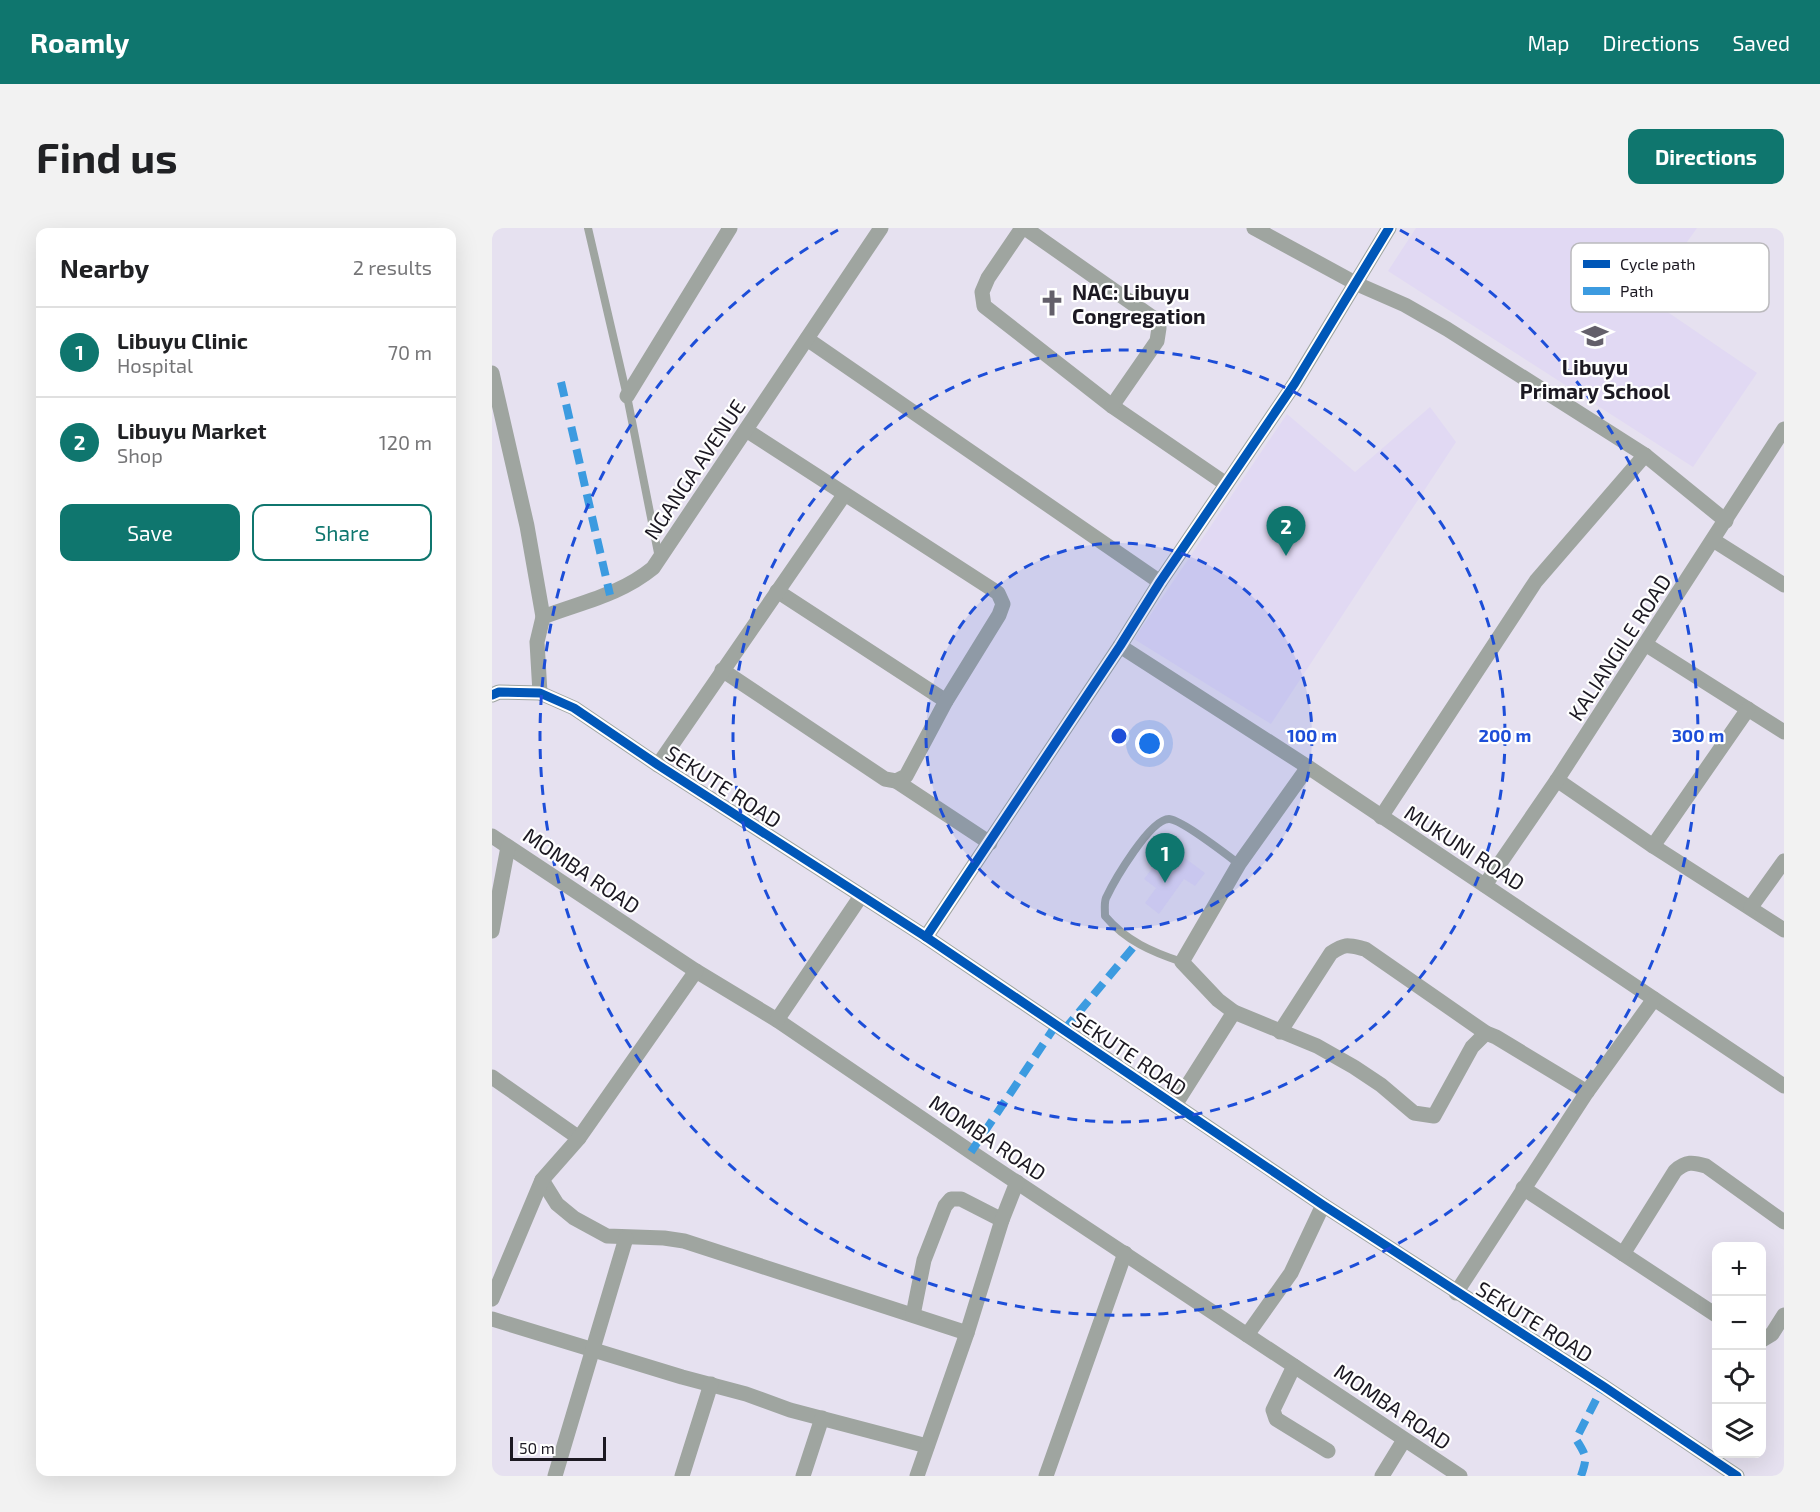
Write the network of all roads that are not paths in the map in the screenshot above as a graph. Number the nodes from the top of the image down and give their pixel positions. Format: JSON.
{"nodes":[{"id":1,"x":588,"y":228,"type":"edge"},
{"id":2,"x":730,"y":228,"type":"edge"},
{"id":3,"x":881,"y":228,"type":"edge"},
{"id":4,"x":1023,"y":228,"type":"edge"},
{"id":5,"x":1389,"y":228,"type":"edge"},
{"id":6,"x":1259,"y":229,"type":"edge"},
{"id":7,"x":1357,"y":284,"type":"junction"},
{"id":8,"x":807,"y":339,"type":"junction"},
{"id":9,"x":492,"y":374,"type":"edge"},
{"id":10,"x":627,"y":396,"type":"junction"},
{"id":11,"x":1112,"y":406,"type":"junction"},
{"id":12,"x":1784,"y":429,"type":"edge"},
{"id":13,"x":746,"y":430,"type":"junction"},
{"id":14,"x":1645,"y":454,"type":"junction"},
{"id":15,"x":1226,"y":484,"type":"junction"},
{"id":16,"x":844,"y":495,"type":"junction"},
{"id":17,"x":1726,"y":521,"type":"junction"},
{"id":18,"x":1713,"y":540,"type":"junction"},
{"id":19,"x":659,"y":560,"type":"junction"},
{"id":20,"x":1160,"y":582,"type":"junction"},
{"id":21,"x":1784,"y":585,"type":"edge"},
{"id":22,"x":777,"y":591,"type":"junction"},
{"id":23,"x":543,"y":617,"type":"junction"},
{"id":24,"x":1645,"y":644,"type":"junction"},
{"id":25,"x":1120,"y":646,"type":"junction"},
{"id":26,"x":722,"y":670,"type":"junction"},
{"id":27,"x":540,"y":693,"type":"junction"},
{"id":28,"x":492,"y":695,"type":"edge"},
{"id":29,"x":946,"y":701,"type":"junction"},
{"id":30,"x":1748,"y":709,"type":"junction"},
{"id":31,"x":1784,"y":732,"type":"edge"},
{"id":32,"x":658,"y":765,"type":"junction"},
{"id":33,"x":1308,"y":767,"type":"junction"},
{"id":34,"x":1557,"y":780,"type":"junction"},
{"id":35,"x":896,"y":781,"type":"junction"},
{"id":36,"x":1381,"y":817,"type":"junction"},
{"id":37,"x":492,"y":836,"type":"edge"},
{"id":38,"x":990,"y":843,"type":"junction"},
{"id":39,"x":1653,"y":846,"type":"junction"},
{"id":40,"x":508,"y":847,"type":"junction"},
{"id":41,"x":1784,"y":861,"type":"edge"},
{"id":42,"x":1239,"y":864,"type":"junction"},
{"id":43,"x":1485,"y":885,"type":"junction"},
{"id":44,"x":497,"y":888,"type":"edge"},
{"id":45,"x":861,"y":896,"type":"junction"},
{"id":46,"x":1751,"y":907,"type":"junction"},
{"id":47,"x":1784,"y":930,"type":"edge"},
{"id":48,"x":492,"y":931,"type":"edge"},
{"id":49,"x":926,"y":937,"type":"junction"},
{"id":50,"x":1182,"y":962,"type":"junction"},
{"id":51,"x":696,"y":971,"type":"junction"},
{"id":52,"x":1654,"y":999,"type":"junction"},
{"id":53,"x":1234,"y":1012,"type":"junction"},
{"id":54,"x":777,"y":1020,"type":"junction"},
{"id":55,"x":1280,"y":1032,"type":"junction"},
{"id":56,"x":1486,"y":1033,"type":"junction"},
{"id":57,"x":492,"y":1077,"type":"edge"},
{"id":58,"x":1784,"y":1086,"type":"edge"},
{"id":59,"x":1587,"y":1092,"type":"junction"},
{"id":60,"x":1174,"y":1105,"type":"junction"},
{"id":61,"x":579,"y":1138,"type":"junction"},
{"id":62,"x":542,"y":1180,"type":"junction"},
{"id":63,"x":1017,"y":1182,"type":"junction"},
{"id":64,"x":1523,"y":1188,"type":"junction"},
{"id":65,"x":1323,"y":1205,"type":"junction"},
{"id":66,"x":1002,"y":1220,"type":"junction"},
{"id":67,"x":1784,"y":1222,"type":"edge"},
{"id":68,"x":626,"y":1238,"type":"junction"},
{"id":69,"x":1125,"y":1253,"type":"junction"},
{"id":70,"x":1623,"y":1254,"type":"junction"},
{"id":71,"x":1456,"y":1293,"type":"junction"},
{"id":72,"x":492,"y":1299,"type":"edge"},
{"id":73,"x":1712,"y":1312,"type":"edge"},
{"id":74,"x":913,"y":1315,"type":"junction"},
{"id":75,"x":1784,"y":1315,"type":"edge"},
{"id":76,"x":492,"y":1319,"type":"edge"},
{"id":77,"x":967,"y":1333,"type":"junction"},
{"id":78,"x":1247,"y":1335,"type":"junction"},
{"id":79,"x":1766,"y":1337,"type":"edge"},
{"id":80,"x":592,"y":1349,"type":"junction"},
{"id":81,"x":1294,"y":1366,"type":"junction"},
{"id":82,"x":711,"y":1384,"type":"junction"},
{"id":83,"x":822,"y":1418,"type":"junction"},
{"id":84,"x":1404,"y":1440,"type":"junction"},
{"id":85,"x":927,"y":1446,"type":"junction"},
{"id":86,"x":1328,"y":1451,"type":"dead end"},
{"id":87,"x":555,"y":1476,"type":"edge"},
{"id":88,"x":682,"y":1476,"type":"edge"},
{"id":89,"x":803,"y":1476,"type":"edge"},
{"id":90,"x":917,"y":1476,"type":"edge"},
{"id":91,"x":1046,"y":1476,"type":"edge"},
{"id":92,"x":1382,"y":1476,"type":"edge"},
{"id":93,"x":1460,"y":1476,"type":"edge"},
{"id":94,"x":1737,"y":1476,"type":"edge"}],
"edges":[{"from":1,"to":10,"type":"lane"},
{"from":2,"to":10,"type":"street"},
{"from":3,"to":8,"type":"street","name":"NGANGA AVENUE"},
{"from":4,"to":11,"type":"street"},
{"from":4,"to":11,"type":"street"},
{"from":5,"to":7,"type":"street"},
{"from":6,"to":7,"type":"street"},
{"from":7,"to":14,"type":"street"},
{"from":7,"to":15,"type":"street"},
{"from":8,"to":13,"type":"street","name":"NGANGA AVENUE"},
{"from":8,"to":20,"type":"street"},
{"from":9,"to":23,"type":"street"},
{"from":10,"to":19,"type":"lane"},
{"from":11,"to":15,"type":"street"},
{"from":12,"to":17,"type":"street","name":"KALIANGILE ROAD"},
{"from":13,"to":16,"type":"street"},
{"from":13,"to":19,"type":"street","name":"NGANGA AVENUE"},
{"from":14,"to":17,"type":"street"},
{"from":14,"to":36,"type":"street"},
{"from":15,"to":20,"type":"street"},
{"from":16,"to":22,"type":"street"},
{"from":16,"to":29,"type":"street"},
{"from":17,"to":18,"type":"street","name":"KALIANGILE ROAD"},
{"from":18,"to":21,"type":"street"},
{"from":18,"to":24,"type":"street","name":"KALIANGILE ROAD"},
{"from":19,"to":23,"type":"street","name":"NGANGA AVENUE"},
{"from":20,"to":25,"type":"street"},
{"from":22,"to":26,"type":"street"},
{"from":22,"to":29,"type":"street"},
{"from":23,"to":27,"type":"street"},
{"from":24,"to":30,"type":"street"},
{"from":24,"to":34,"type":"street","name":"KALIANGILE ROAD"},
{"from":25,"to":33,"type":"street","name":"MUKUNI ROAD"},
{"from":25,"to":38,"type":"street"},
{"from":26,"to":32,"type":"street"},
{"from":26,"to":35,"type":"street"},
{"from":27,"to":28,"type":"street","name":"SEKUTE ROAD"},
{"from":27,"to":32,"type":"street","name":"SEKUTE ROAD"},
{"from":29,"to":35,"type":"street"},
{"from":30,"to":31,"type":"street"},
{"from":30,"to":39,"type":"street"},
{"from":32,"to":45,"type":"street","name":"SEKUTE ROAD"},
{"from":33,"to":36,"type":"street","name":"MUKUNI ROAD"},
{"from":33,"to":42,"type":"street"},
{"from":34,"to":39,"type":"street"},
{"from":34,"to":43,"type":"street","name":"KALIANGILE ROAD"},
{"from":35,"to":38,"type":"street"},
{"from":36,"to":43,"type":"street","name":"MUKUNI ROAD"},
{"from":37,"to":40,"type":"street","name":"MOMBA ROAD"},
{"from":38,"to":49,"type":"street"},
{"from":39,"to":46,"type":"street"},
{"from":40,"to":44,"type":"street"},
{"from":40,"to":51,"type":"street","name":"MOMBA ROAD"},
{"from":41,"to":46,"type":"street"},
{"from":42,"to":50,"type":"street"},
{"from":42,"to":50,"type":"lane"},
{"from":43,"to":52,"type":"street","name":"MUKUNI ROAD"},
{"from":44,"to":48,"type":"street"},
{"from":45,"to":49,"type":"street","name":"SEKUTE ROAD"},
{"from":45,"to":54,"type":"street"},
{"from":46,"to":47,"type":"street"},
{"from":49,"to":60,"type":"street","name":"SEKUTE ROAD"},
{"from":50,"to":53,"type":"street"},
{"from":51,"to":54,"type":"street","name":"MOMBA ROAD"},
{"from":51,"to":61,"type":"street"},
{"from":52,"to":58,"type":"street","name":"MUKUNI ROAD"},
{"from":52,"to":59,"type":"street"},
{"from":53,"to":55,"type":"street"},
{"from":53,"to":60,"type":"street"},
{"from":54,"to":63,"type":"street","name":"MOMBA ROAD"},
{"from":55,"to":56,"type":"street"},
{"from":55,"to":56,"type":"street"},
{"from":56,"to":59,"type":"street"},
{"from":57,"to":61,"type":"street"},
{"from":59,"to":64,"type":"street"},
{"from":60,"to":65,"type":"street","name":"SEKUTE ROAD"},
{"from":61,"to":62,"type":"street"},
{"from":62,"to":68,"type":"street"},
{"from":62,"to":72,"type":"street"},
{"from":63,"to":66,"type":"street"},
{"from":63,"to":69,"type":"street","name":"MOMBA ROAD"},
{"from":64,"to":70,"type":"street"},
{"from":64,"to":71,"type":"street"},
{"from":65,"to":71,"type":"street","name":"SEKUTE ROAD"},
{"from":65,"to":78,"type":"street"},
{"from":66,"to":74,"type":"street"},
{"from":66,"to":77,"type":"street"},
{"from":67,"to":70,"type":"street"},
{"from":68,"to":74,"type":"street"},
{"from":68,"to":80,"type":"street"},
{"from":69,"to":78,"type":"street","name":"MOMBA ROAD"},
{"from":69,"to":91,"type":"street"},
{"from":70,"to":73,"type":"street"},
{"from":71,"to":94,"type":"street","name":"SEKUTE ROAD"},
{"from":74,"to":77,"type":"street"},
{"from":75,"to":79,"type":"street"},
{"from":76,"to":80,"type":"street"},
{"from":77,"to":85,"type":"street"},
{"from":78,"to":81,"type":"street","name":"MOMBA ROAD"},
{"from":80,"to":82,"type":"street"},
{"from":80,"to":87,"type":"street"},
{"from":81,"to":84,"type":"street","name":"MOMBA ROAD"},
{"from":81,"to":86,"type":"street"},
{"from":82,"to":83,"type":"street"},
{"from":82,"to":88,"type":"street"},
{"from":83,"to":85,"type":"street"},
{"from":83,"to":89,"type":"street"},
{"from":84,"to":92,"type":"street"},
{"from":84,"to":93,"type":"street","name":"MOMBA ROAD"},
{"from":85,"to":90,"type":"street"}]}
